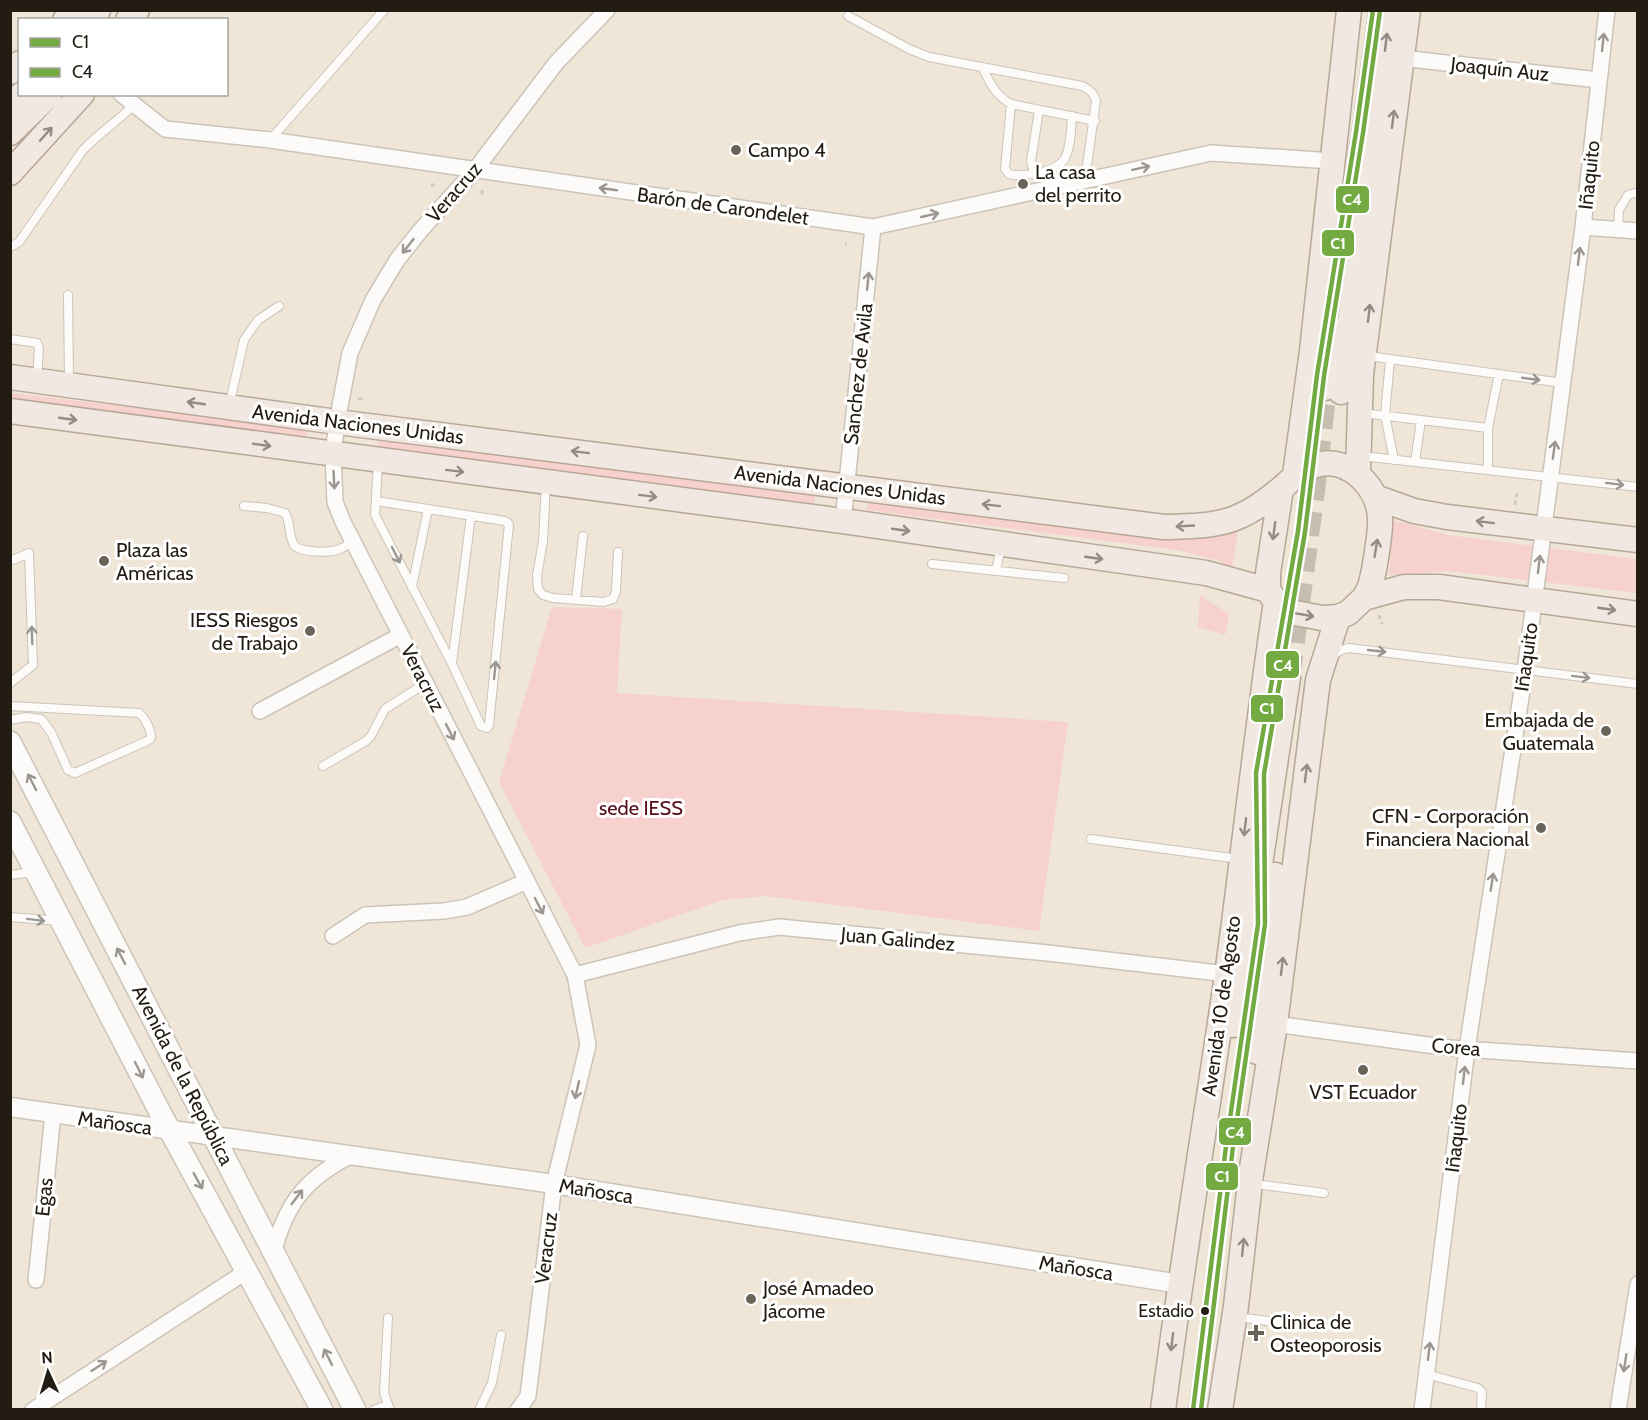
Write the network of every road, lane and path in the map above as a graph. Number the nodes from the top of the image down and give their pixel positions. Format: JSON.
{"nodes":[{"id":1,"x":384,"y":10,"type":"edge"},
{"id":2,"x":607,"y":10,"type":"edge"},
{"id":3,"x":1349,"y":10,"type":"edge"},
{"id":4,"x":1365,"y":10,"type":"edge"},
{"id":5,"x":1373,"y":10,"type":"edge"},
{"id":6,"x":1390,"y":10,"type":"edge"},
{"id":7,"x":1408,"y":10,"type":"edge"},
{"id":8,"x":1607,"y":10,"type":"edge"},
{"id":9,"x":848,"y":16,"type":"dead end"},
{"id":10,"x":1401,"y":58,"type":"junction"},
{"id":11,"x":982,"y":68,"type":"junction"},
{"id":12,"x":1599,"y":80,"type":"junction"},
{"id":13,"x":48,"y":96,"type":"edge"},
{"id":14,"x":80,"y":96,"type":"edge"},
{"id":15,"x":123,"y":96,"type":"edge"},
{"id":16,"x":1011,"y":104,"type":"junction"},
{"id":17,"x":134,"y":105,"type":"junction"},
{"id":18,"x":1039,"y":110,"type":"junction"},
{"id":19,"x":1072,"y":116,"type":"junction"},
{"id":20,"x":1095,"y":121,"type":"junction"},
{"id":21,"x":10,"y":133,"type":"edge"},
{"id":22,"x":270,"y":140,"type":"junction"},
{"id":23,"x":1333,"y":161,"type":"junction"},
{"id":24,"x":474,"y":170,"type":"junction"},
{"id":25,"x":10,"y":173,"type":"edge"},
{"id":26,"x":1035,"y":173,"type":"junction"},
{"id":27,"x":1086,"y":180,"type":"junction"},
{"id":28,"x":482,"y":190,"type":"dead end"},
{"id":29,"x":1638,"y":192,"type":"edge"},
{"id":30,"x":482,"y":196,"type":"dead end"},
{"id":31,"x":1345,"y":200,"type":"junction"},
{"id":32,"x":873,"y":227,"type":"junction"},
{"id":33,"x":1583,"y":227,"type":"junction"},
{"id":34,"x":1618,"y":229,"type":"junction"},
{"id":35,"x":1638,"y":231,"type":"edge"},
{"id":36,"x":10,"y":247,"type":"edge"},
{"id":37,"x":68,"y":295,"type":"dead end"},
{"id":38,"x":279,"y":306,"type":"dead end"},
{"id":39,"x":10,"y":339,"type":"edge"},
{"id":40,"x":1363,"y":356,"type":"junction"},
{"id":41,"x":1390,"y":360,"type":"junction"},
{"id":42,"x":1498,"y":374,"type":"junction"},
{"id":43,"x":10,"y":377,"type":"edge"},
{"id":44,"x":38,"y":381,"type":"junction"},
{"id":45,"x":1563,"y":383,"type":"junction"},
{"id":46,"x":69,"y":385,"type":"junction"},
{"id":47,"x":358,"y":399,"type":"dead end"},
{"id":48,"x":364,"y":399,"type":"dead end"},
{"id":49,"x":229,"y":407,"type":"junction"},
{"id":50,"x":10,"y":411,"type":"edge"},
{"id":51,"x":1360,"y":413,"type":"junction"},
{"id":52,"x":1385,"y":415,"type":"junction"},
{"id":53,"x":1421,"y":420,"type":"junction"},
{"id":54,"x":337,"y":422,"type":"junction"},
{"id":55,"x":1488,"y":428,"type":"junction"},
{"id":56,"x":333,"y":454,"type":"junction"},
{"id":57,"x":1394,"y":460,"type":"junction"},
{"id":58,"x":378,"y":461,"type":"junction"},
{"id":59,"x":1416,"y":462,"type":"junction"},
{"id":60,"x":1359,"y":465,"type":"junction"},
{"id":61,"x":1488,"y":470,"type":"junction"},
{"id":62,"x":1550,"y":477,"type":"junction"},
{"id":63,"x":1288,"y":482,"type":"junction"},
{"id":64,"x":546,"y":483,"type":"junction"},
{"id":65,"x":846,"y":486,"type":"junction"},
{"id":66,"x":1638,"y":487,"type":"edge"},
{"id":67,"x":1375,"y":497,"type":"junction"},
{"id":68,"x":376,"y":501,"type":"junction"},
{"id":69,"x":243,"y":506,"type":"dead end"},
{"id":70,"x":428,"y":510,"type":"junction"},
{"id":71,"x":471,"y":516,"type":"junction"},
{"id":72,"x":843,"y":521,"type":"junction"},
{"id":73,"x":1543,"y":529,"type":"junction"},
{"id":74,"x":583,"y":536,"type":"dead end"},
{"id":75,"x":1638,"y":540,"type":"edge"},
{"id":76,"x":353,"y":542,"type":"junction"},
{"id":77,"x":1001,"y":545,"type":"junction"},
{"id":78,"x":618,"y":552,"type":"dead end"},
{"id":79,"x":10,"y":561,"type":"edge"},
{"id":80,"x":932,"y":564,"type":"dead end"},
{"id":81,"x":996,"y":571,"type":"junction"},
{"id":82,"x":1064,"y":578,"type":"dead end"},
{"id":83,"x":412,"y":588,"type":"junction"},
{"id":84,"x":1272,"y":596,"type":"junction"},
{"id":85,"x":576,"y":599,"type":"junction"},
{"id":86,"x":1534,"y":599,"type":"junction"},
{"id":87,"x":1371,"y":607,"type":"junction"},
{"id":88,"x":1638,"y":614,"type":"edge"},
{"id":89,"x":1338,"y":617,"type":"junction"},
{"id":90,"x":1383,"y":624,"type":"dead end"},
{"id":91,"x":401,"y":635,"type":"junction"},
{"id":92,"x":1323,"y":662,"type":"junction"},
{"id":93,"x":452,"y":664,"type":"junction"},
{"id":94,"x":1525,"y":671,"type":"junction"},
{"id":95,"x":10,"y":683,"type":"edge"},
{"id":96,"x":426,"y":683,"type":"junction"},
{"id":97,"x":1638,"y":684,"type":"edge"},
{"id":98,"x":10,"y":706,"type":"edge"},
{"id":99,"x":39,"y":708,"type":"junction"},
{"id":100,"x":260,"y":711,"type":"dead end"},
{"id":101,"x":41,"y":719,"type":"junction"},
{"id":102,"x":10,"y":720,"type":"edge"},
{"id":103,"x":10,"y":742,"type":"edge"},
{"id":104,"x":323,"y":766,"type":"dead end"},
{"id":105,"x":10,"y":822,"type":"edge"},
{"id":106,"x":1091,"y":839,"type":"dead end"},
{"id":107,"x":1241,"y":859,"type":"junction"},
{"id":108,"x":36,"y":871,"type":"junction"},
{"id":109,"x":10,"y":875,"type":"edge"},
{"id":110,"x":526,"y":881,"type":"junction"},
{"id":111,"x":10,"y":917,"type":"edge"},
{"id":112,"x":62,"y":921,"type":"junction"},
{"id":113,"x":1258,"y":924,"type":"dead end"},
{"id":114,"x":333,"y":936,"type":"dead end"},
{"id":115,"x":1227,"y":974,"type":"junction"},
{"id":116,"x":574,"y":975,"type":"junction"},
{"id":117,"x":1275,"y":1024,"type":"junction"},
{"id":118,"x":1467,"y":1048,"type":"junction"},
{"id":119,"x":1638,"y":1061,"type":"edge"},
{"id":120,"x":10,"y":1107,"type":"edge"},
{"id":121,"x":53,"y":1114,"type":"junction"},
{"id":122,"x":170,"y":1130,"type":"junction"},
{"id":123,"x":214,"y":1136,"type":"junction"},
{"id":124,"x":348,"y":1156,"type":"junction"},
{"id":125,"x":1196,"y":1171,"type":"junction"},
{"id":126,"x":1250,"y":1179,"type":"junction"},
{"id":127,"x":554,"y":1184,"type":"junction"},
{"id":128,"x":1324,"y":1193,"type":"dead end"},
{"id":129,"x":274,"y":1250,"type":"junction"},
{"id":130,"x":247,"y":1270,"type":"junction"},
{"id":131,"x":36,"y":1280,"type":"dead end"},
{"id":132,"x":1180,"y":1284,"type":"junction"},
{"id":133,"x":1638,"y":1284,"type":"edge"},
{"id":134,"x":1235,"y":1317,"type":"junction"},
{"id":135,"x":388,"y":1318,"type":"dead end"},
{"id":136,"x":1315,"y":1327,"type":"dead end"},
{"id":137,"x":501,"y":1335,"type":"dead end"},
{"id":138,"x":1426,"y":1374,"type":"junction"},
{"id":139,"x":388,"y":1407,"type":"edge"},
{"id":140,"x":33,"y":1410,"type":"edge"},
{"id":141,"x":322,"y":1410,"type":"edge"},
{"id":142,"x":355,"y":1410,"type":"edge"},
{"id":143,"x":374,"y":1410,"type":"edge"},
{"id":144,"x":479,"y":1410,"type":"edge"},
{"id":145,"x":518,"y":1410,"type":"edge"},
{"id":146,"x":1163,"y":1410,"type":"edge"},
{"id":147,"x":1193,"y":1410,"type":"edge"},
{"id":148,"x":1220,"y":1410,"type":"edge"},
{"id":149,"x":1422,"y":1410,"type":"edge"},
{"id":150,"x":1481,"y":1410,"type":"edge"},
{"id":151,"x":1618,"y":1410,"type":"edge"}],
"edges":[{"from":1,"to":22,"type":"lane"},
{"from":2,"to":24,"type":"street","name":"Veracruz"},
{"from":3,"to":23,"type":"main road","name":"Avenida 10 de Agosto"},
{"from":4,"to":31,"type":"main road"},
{"from":5,"to":31,"type":"lane"},
{"from":31,"to":6,"type":"main road","one_way":true},
{"from":7,"to":10,"type":"main road"},
{"from":12,"to":8,"type":"street","name":"Iñaquito","one_way":true},
{"from":9,"to":11,"type":"lane"},
{"from":10,"to":12,"type":"street","name":"Joaquín Auz"},
{"from":40,"to":10,"type":"main road","one_way":true},
{"from":11,"to":16,"type":"lane"},
{"from":11,"to":20,"type":"lane"},
{"from":12,"to":33,"type":"street","name":"Iñaquito"},
{"from":13,"to":21,"type":"main road"},
{"from":25,"to":14,"type":"main road","one_way":true},
{"from":15,"to":17,"type":"street","name":"Barón de Carondelet"},
{"from":16,"to":18,"type":"lane"},
{"from":16,"to":26,"type":"lane"},
{"from":17,"to":22,"type":"street","name":"Barón de Carondelet"},
{"from":17,"to":36,"type":"lane"},
{"from":18,"to":19,"type":"lane"},
{"from":18,"to":26,"type":"lane"},
{"from":19,"to":20,"type":"lane"},
{"from":19,"to":26,"type":"lane"},
{"from":20,"to":27,"type":"lane"},
{"from":22,"to":24,"type":"street","name":"Barón de Carondelet"},
{"from":27,"to":23,"type":"street","name":"Barón de Carondelet","one_way":true},
{"from":23,"to":63,"type":"main road","name":"Avenida 10 de Agosto"},
{"from":32,"to":24,"type":"street","name":"Barón de Carondelet","one_way":true},
{"from":24,"to":54,"type":"street","name":"Veracruz","one_way":true},
{"from":32,"to":27,"type":"street","name":"Barón de Carondelet","one_way":true},
{"from":28,"to":30,"type":"path"},
{"from":29,"to":34,"type":"lane"},
{"from":65,"to":32,"type":"street","name":"Sanchez de Avila","one_way":true},
{"from":33,"to":34,"type":"street"},
{"from":45,"to":33,"type":"street","name":"Iñaquito","one_way":true},
{"from":34,"to":35,"type":"street"},
{"from":37,"to":46,"type":"lane"},
{"from":38,"to":49,"type":"lane"},
{"from":39,"to":44,"type":"lane"},
{"from":40,"to":41,"type":"lane"},
{"from":40,"to":51,"type":"main road"},
{"from":41,"to":42,"type":"lane"},
{"from":41,"to":52,"type":"lane"},
{"from":42,"to":45,"type":"lane","one_way":true},
{"from":42,"to":55,"type":"lane"},
{"from":43,"to":44,"type":"main road","name":"Avenida Naciones Unidas"},
{"from":44,"to":46,"type":"main road","name":"Avenida Naciones Unidas"},
{"from":62,"to":45,"type":"street","name":"Iñaquito","one_way":true},
{"from":49,"to":46,"type":"main road","name":"Avenida Naciones Unidas","one_way":true},
{"from":47,"to":48,"type":"path"},
{"from":49,"to":54,"type":"main road","name":"Avenida Naciones Unidas"},
{"from":50,"to":56,"type":"main road","name":"Avenida Naciones Unidas","one_way":true},
{"from":51,"to":52,"type":"lane"},
{"from":51,"to":60,"type":"main road"},
{"from":52,"to":53,"type":"lane"},
{"from":52,"to":57,"type":"lane"},
{"from":53,"to":55,"type":"lane"},
{"from":53,"to":59,"type":"lane"},
{"from":54,"to":56,"type":"street","name":"Veracruz"},
{"from":65,"to":54,"type":"main road","name":"Avenida Naciones Unidas","one_way":true},
{"from":55,"to":61,"type":"lane"},
{"from":56,"to":58,"type":"main road","name":"Avenida Naciones Unidas"},
{"from":56,"to":76,"type":"street","name":"Veracruz","one_way":true},
{"from":57,"to":59,"type":"lane"},
{"from":57,"to":60,"type":"lane"},
{"from":58,"to":64,"type":"main road","name":"Avenida Naciones Unidas","one_way":true},
{"from":58,"to":68,"type":"lane"},
{"from":59,"to":61,"type":"lane"},
{"from":60,"to":63,"type":"main road","name":"Avenida Naciones Unidas"},
{"from":60,"to":67,"type":"main road"},
{"from":61,"to":62,"type":"lane"},
{"from":62,"to":66,"type":"lane","one_way":true},
{"from":62,"to":73,"type":"street","name":"Iñaquito"},
{"from":63,"to":65,"type":"main road","name":"Avenida Naciones Unidas","one_way":true},
{"from":63,"to":84,"type":"main road","name":"Avenida 10 de Agosto","one_way":true},
{"from":64,"to":72,"type":"main road","name":"Avenida Naciones Unidas","one_way":true},
{"from":64,"to":85,"type":"lane"},
{"from":65,"to":72,"type":"street","name":"Sanchez de Avila"},
{"from":73,"to":67,"type":"main road","one_way":true},
{"from":87,"to":67,"type":"main road","one_way":true},
{"from":68,"to":70,"type":"lane"},
{"from":68,"to":83,"type":"lane","one_way":true},
{"from":69,"to":76,"type":"lane"},
{"from":70,"to":71,"type":"lane"},
{"from":70,"to":83,"type":"lane"},
{"from":71,"to":93,"type":"lane"},
{"from":93,"to":71,"type":"lane","one_way":true},
{"from":72,"to":77,"type":"main road","name":"Avenida Naciones Unidas","one_way":true},
{"from":73,"to":75,"type":"main road"},
{"from":86,"to":73,"type":"street","name":"Iñaquito","one_way":true},
{"from":74,"to":85,"type":"lane"},
{"from":76,"to":91,"type":"street","name":"Veracruz"},
{"from":77,"to":81,"type":"lane"},
{"from":77,"to":84,"type":"main road","name":"Avenida Naciones Unidas","one_way":true},
{"from":78,"to":85,"type":"lane"},
{"from":95,"to":79,"type":"lane","one_way":true},
{"from":80,"to":81,"type":"lane"},
{"from":81,"to":82,"type":"lane"},
{"from":83,"to":93,"type":"lane"},
{"from":84,"to":89,"type":"main road","name":"Avenida Naciones Unidas","one_way":true},
{"from":84,"to":107,"type":"main road","name":"Avenida 10 de Agosto","one_way":true},
{"from":86,"to":87,"type":"main road"},
{"from":86,"to":88,"type":"main road","one_way":true},
{"from":86,"to":94,"type":"street","name":"Iñaquito"},
{"from":87,"to":89,"type":"main road"},
{"from":87,"to":90,"type":"path"},
{"from":89,"to":92,"type":"main road"},
{"from":91,"to":96,"type":"street","name":"Veracruz"},
{"from":91,"to":100,"type":"street"},
{"from":92,"to":94,"type":"lane","one_way":true},
{"from":117,"to":92,"type":"main road","one_way":true},
{"from":94,"to":97,"type":"lane","one_way":true},
{"from":118,"to":94,"type":"street","name":"Iñaquito","one_way":true},
{"from":96,"to":104,"type":"lane"},
{"from":96,"to":110,"type":"street","name":"Veracruz","one_way":true},
{"from":98,"to":99,"type":"lane"},
{"from":99,"to":101,"type":"lane"},
{"from":99,"to":101,"type":"lane"},
{"from":101,"to":102,"type":"lane"},
{"from":123,"to":103,"type":"main road","name":"Avenida de la República","one_way":true},
{"from":105,"to":108,"type":"main road","name":"Avenida de la República"},
{"from":106,"to":107,"type":"lane"},
{"from":107,"to":115,"type":"main road","name":"Avenida 10 de Agosto"},
{"from":108,"to":109,"type":"lane"},
{"from":108,"to":112,"type":"main road","name":"Avenida de la República"},
{"from":110,"to":114,"type":"street"},
{"from":110,"to":116,"type":"street","name":"Veracruz","one_way":true},
{"from":111,"to":112,"type":"lane","one_way":true},
{"from":112,"to":122,"type":"main road","name":"Avenida de la República","one_way":true},
{"from":113,"to":147,"type":"lane"},
{"from":115,"to":116,"type":"street","name":"Juan Galindez"},
{"from":115,"to":125,"type":"main road","name":"Avenida 10 de Agosto"},
{"from":116,"to":127,"type":"street","name":"Veracruz","one_way":true},
{"from":117,"to":118,"type":"street","name":"Corea"},
{"from":117,"to":126,"type":"main road"},
{"from":118,"to":119,"type":"street","name":"Corea"},
{"from":138,"to":118,"type":"street","name":"Iñaquito","one_way":true},
{"from":120,"to":121,"type":"street","name":"Mañosca"},
{"from":121,"to":122,"type":"street","name":"Mañosca"},
{"from":121,"to":131,"type":"street","name":"Egas"},
{"from":122,"to":123,"type":"street","name":"Mañosca"},
{"from":122,"to":130,"type":"main road","name":"Avenida de la República","one_way":true},
{"from":123,"to":124,"type":"street","name":"Mañosca"},
{"from":123,"to":129,"type":"main road","name":"Avenida de la República"},
{"from":124,"to":127,"type":"street","name":"Mañosca"},
{"from":129,"to":124,"type":"street","one_way":true},
{"from":125,"to":126,"type":"main road"},
{"from":125,"to":132,"type":"main road","name":"Avenida 10 de Agosto"},
{"from":126,"to":128,"type":"lane"},
{"from":134,"to":126,"type":"main road","one_way":true},
{"from":127,"to":132,"type":"street","name":"Mañosca"},
{"from":127,"to":145,"type":"street","name":"Veracruz"},
{"from":142,"to":129,"type":"main road","name":"Avenida de la República","one_way":true},
{"from":140,"to":130,"type":"street","one_way":true},
{"from":130,"to":141,"type":"main road","name":"Avenida de la República"},
{"from":132,"to":146,"type":"main road","name":"Avenida 10 de Agosto","one_way":true},
{"from":133,"to":151,"type":"street","one_way":true},
{"from":134,"to":136,"type":"lane"},
{"from":134,"to":148,"type":"main road"},
{"from":135,"to":139,"type":"lane"},
{"from":137,"to":144,"type":"lane"},
{"from":138,"to":149,"type":"street","name":"Iñaquito"},
{"from":138,"to":150,"type":"lane"},
{"from":139,"to":143,"type":"lane"}]}
